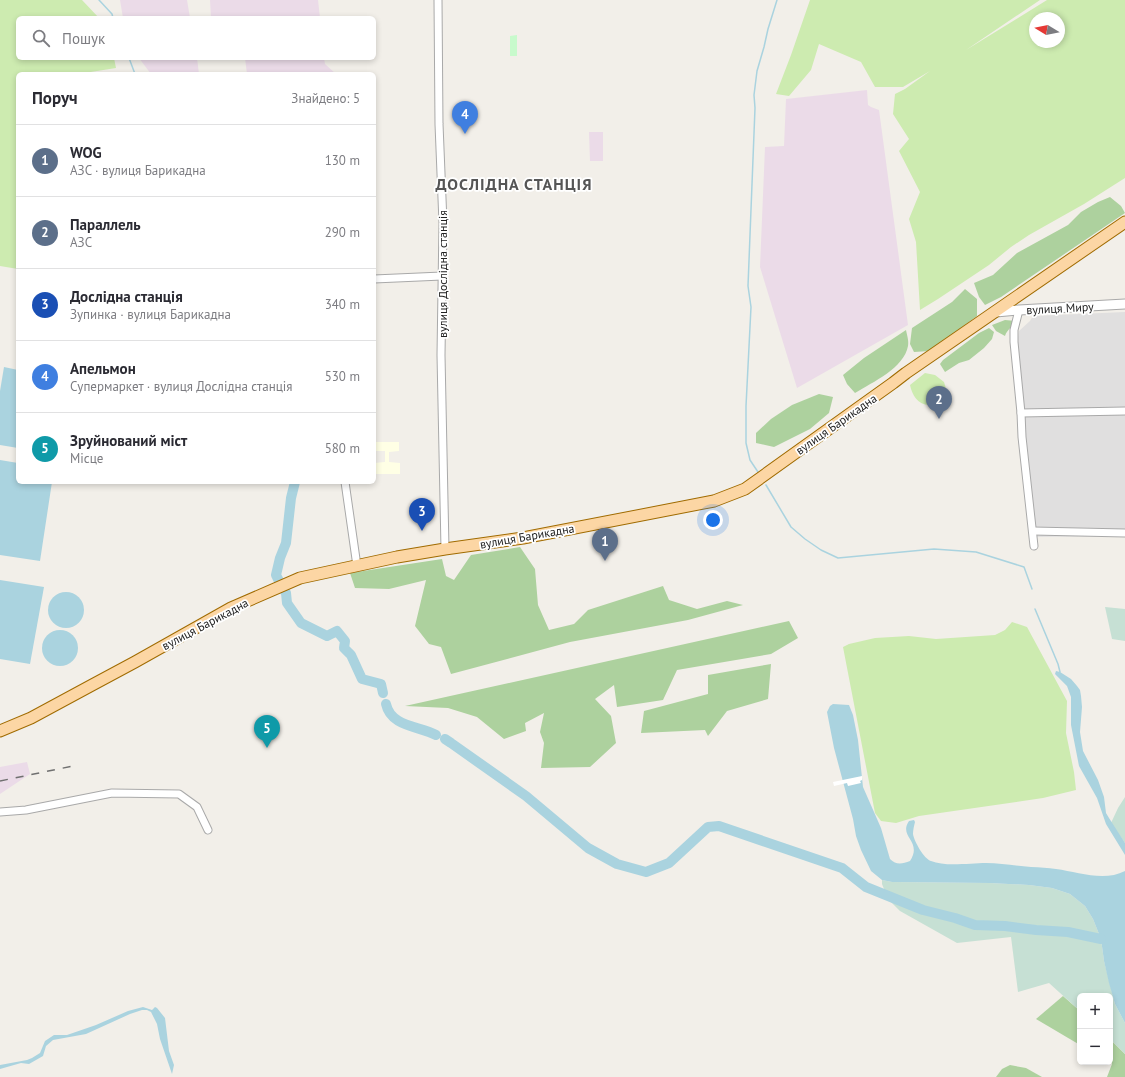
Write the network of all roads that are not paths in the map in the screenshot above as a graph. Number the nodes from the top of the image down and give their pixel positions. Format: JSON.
{"nodes":[{"id":1,"x":438,"y":0,"type":"edge"},
{"id":2,"x":1125,"y":222,"type":"edge"},
{"id":3,"x":442,"y":276,"type":"junction"},
{"id":4,"x":376,"y":278,"type":"edge"},
{"id":5,"x":1125,"y":304,"type":"edge"},
{"id":6,"x":1019,"y":310,"type":"junction"},
{"id":7,"x":996,"y":312,"type":"junction"},
{"id":8,"x":1125,"y":410,"type":"edge"},
{"id":9,"x":1021,"y":413,"type":"junction"},
{"id":10,"x":345,"y":484,"type":"edge"},
{"id":11,"x":1033,"y":531,"type":"junction"},
{"id":12,"x":1125,"y":533,"type":"edge"},
{"id":13,"x":1034,"y":546,"type":"dead end"},
{"id":14,"x":445,"y":549,"type":"junction"},
{"id":15,"x":357,"y":566,"type":"junction"},
{"id":16,"x":0,"y":732,"type":"edge"},
{"id":17,"x":0,"y":812,"type":"edge"},
{"id":18,"x":208,"y":830,"type":"dead end"}],
"edges":[{"from":1,"to":3,"type":"street","name":"вулиця Дослідна станція"},
{"from":2,"to":7,"type":"main road","name":"вулиця Барикадна"},
{"from":3,"to":4,"type":"street"},
{"from":3,"to":14,"type":"street","name":"вулиця Дослідна станція"},
{"from":5,"to":6,"type":"street","name":"вулиця Миру"},
{"from":6,"to":7,"type":"street","name":"вулиця Миру"},
{"from":6,"to":9,"type":"street"},
{"from":7,"to":14,"type":"main road","name":"вулиця Барикадна"},
{"from":8,"to":9,"type":"street"},
{"from":9,"to":11,"type":"street"},
{"from":10,"to":15,"type":"street"},
{"from":11,"to":12,"type":"street"},
{"from":11,"to":13,"type":"street"},
{"from":14,"to":15,"type":"main road","name":"вулиця Барикадна"},
{"from":15,"to":16,"type":"main road","name":"вулиця Барикадна"},
{"from":17,"to":18,"type":"street"}]}
